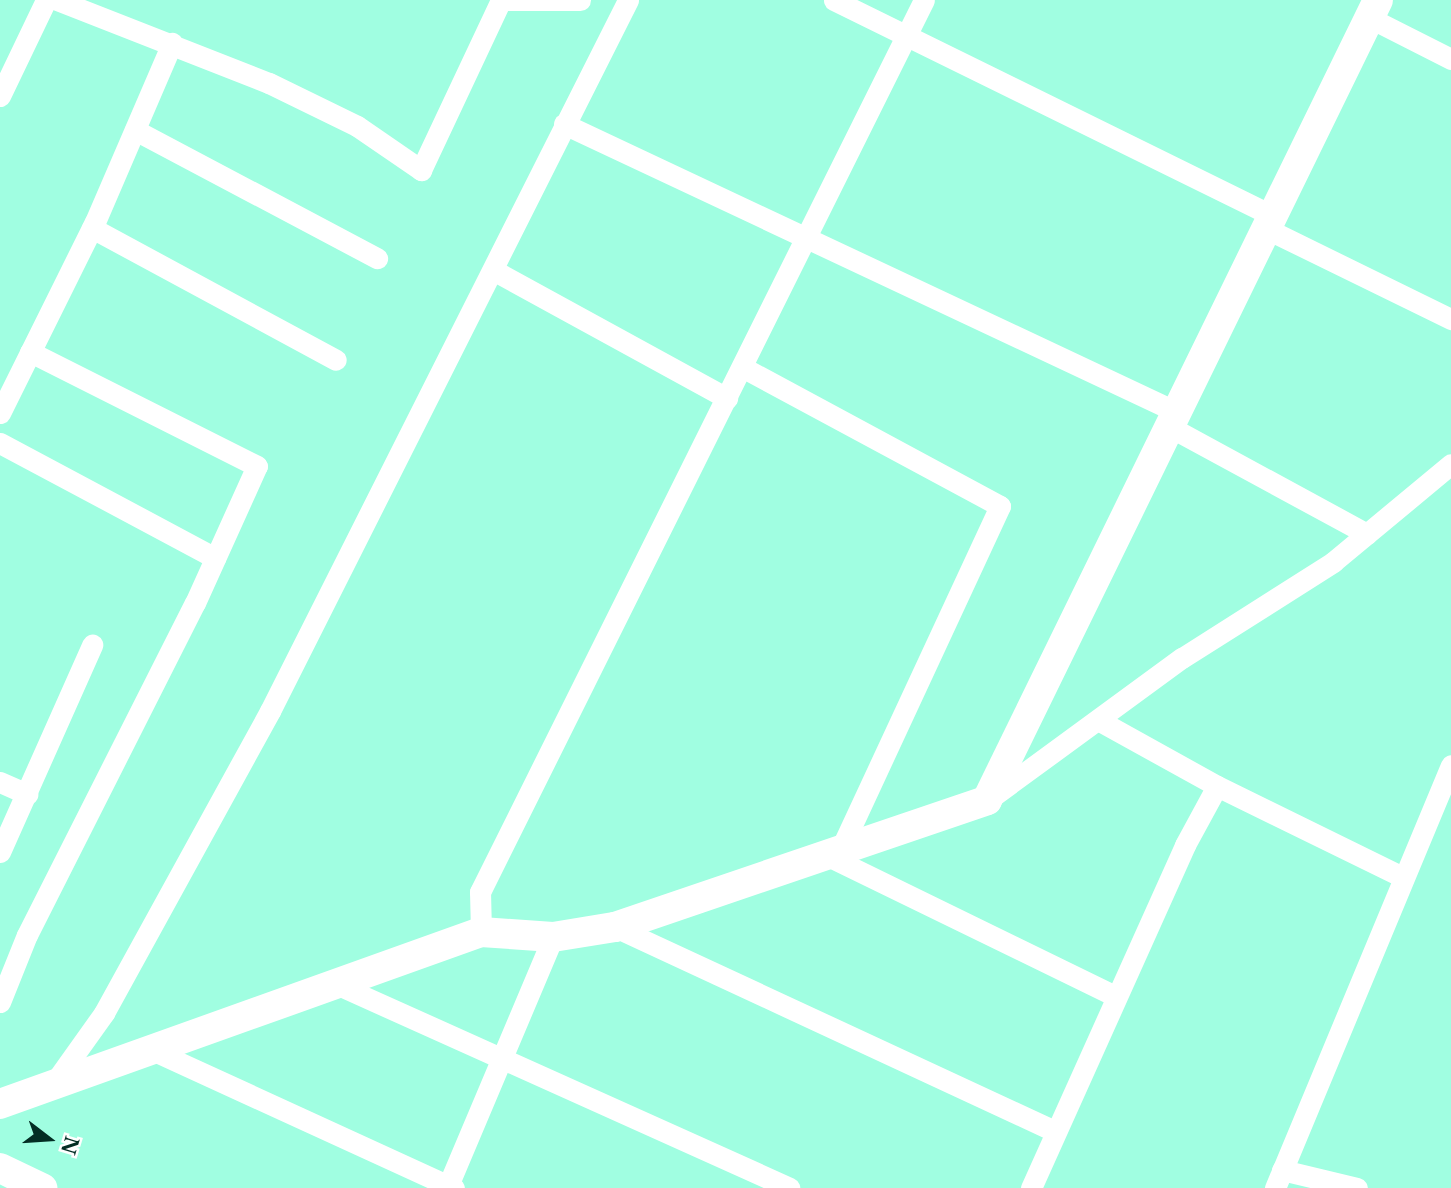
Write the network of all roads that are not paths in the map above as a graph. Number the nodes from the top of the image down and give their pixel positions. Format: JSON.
{"nodes":[{"id":1,"x":46,"y":0,"type":"edge"},
{"id":2,"x":57,"y":0,"type":"edge"},
{"id":3,"x":501,"y":0,"type":"edge"},
{"id":4,"x":507,"y":0,"type":"edge"},
{"id":5,"x":580,"y":0,"type":"edge"},
{"id":6,"x":628,"y":0,"type":"edge"},
{"id":7,"x":834,"y":0,"type":"edge"},
{"id":8,"x":924,"y":0,"type":"edge"},
{"id":9,"x":1372,"y":6,"type":"edge"},
{"id":10,"x":906,"y":37,"type":"junction"},
{"id":11,"x":172,"y":43,"type":"junction"},
{"id":12,"x":1451,"y":59,"type":"edge"},
{"id":13,"x":0,"y":96,"type":"edge"},
{"id":14,"x":564,"y":124,"type":"junction"},
{"id":15,"x":135,"y":131,"type":"junction"},
{"id":16,"x":1270,"y":222,"type":"junction"},
{"id":17,"x":92,"y":228,"type":"junction"},
{"id":18,"x":806,"y":237,"type":"junction"},
{"id":19,"x":377,"y":258,"type":"dead end"},
{"id":20,"x":493,"y":270,"type":"junction"},
{"id":21,"x":1451,"y":319,"type":"edge"},
{"id":22,"x":30,"y":352,"type":"junction"},
{"id":23,"x":336,"y":360,"type":"dead end"},
{"id":24,"x":742,"y":367,"type":"junction"},
{"id":25,"x":727,"y":398,"type":"junction"},
{"id":26,"x":0,"y":413,"type":"edge"},
{"id":27,"x":1174,"y":419,"type":"junction"},
{"id":28,"x":0,"y":443,"type":"edge"},
{"id":29,"x":1451,"y":464,"type":"edge"},
{"id":30,"x":1367,"y":534,"type":"junction"},
{"id":31,"x":215,"y":558,"type":"junction"},
{"id":32,"x":92,"y":645,"type":"dead end"},
{"id":33,"x":1098,"y":720,"type":"junction"},
{"id":34,"x":1451,"y":765,"type":"edge"},
{"id":35,"x":0,"y":782,"type":"edge"},
{"id":36,"x":1217,"y":786,"type":"junction"},
{"id":37,"x":27,"y":794,"type":"junction"},
{"id":38,"x":987,"y":800,"type":"junction"},
{"id":39,"x":0,"y":852,"type":"edge"},
{"id":40,"x":833,"y":853,"type":"junction"},
{"id":41,"x":1403,"y":877,"type":"junction"},
{"id":42,"x":615,"y":927,"type":"junction"},
{"id":43,"x":481,"y":932,"type":"junction"},
{"id":44,"x":553,"y":937,"type":"junction"},
{"id":45,"x":336,"y":984,"type":"junction"},
{"id":46,"x":1115,"y":996,"type":"junction"},
{"id":47,"x":0,"y":1002,"type":"edge"},
{"id":48,"x":152,"y":1049,"type":"junction"},
{"id":49,"x":502,"y":1057,"type":"junction"},
{"id":50,"x":52,"y":1086,"type":"junction"},
{"id":51,"x":0,"y":1104,"type":"edge"},
{"id":52,"x":1053,"y":1130,"type":"junction"},
{"id":53,"x":0,"y":1168,"type":"edge"},
{"id":54,"x":1278,"y":1179,"type":"edge"},
{"id":55,"x":450,"y":1187,"type":"edge"},
{"id":56,"x":42,"y":1188,"type":"edge"},
{"id":57,"x":789,"y":1188,"type":"edge"},
{"id":58,"x":1031,"y":1188,"type":"edge"},
{"id":59,"x":1357,"y":1188,"type":"edge"}],
"edges":[{"from":1,"to":13,"type":"street"},
{"from":2,"to":11,"type":"street"},
{"from":3,"to":11,"type":"street"},
{"from":4,"to":5,"type":"street"},
{"from":6,"to":14,"type":"street"},
{"from":7,"to":10,"type":"street"},
{"from":8,"to":10,"type":"street"},
{"from":9,"to":12,"type":"street"},
{"from":9,"to":16,"type":"main road"},
{"from":10,"to":16,"type":"street"},
{"from":10,"to":18,"type":"street"},
{"from":11,"to":15,"type":"street"},
{"from":14,"to":18,"type":"street"},
{"from":14,"to":20,"type":"street"},
{"from":15,"to":17,"type":"street"},
{"from":15,"to":19,"type":"street"},
{"from":16,"to":21,"type":"street"},
{"from":16,"to":27,"type":"main road"},
{"from":17,"to":22,"type":"street"},
{"from":17,"to":23,"type":"street"},
{"from":18,"to":24,"type":"street"},
{"from":18,"to":27,"type":"street"},
{"from":20,"to":25,"type":"street"},
{"from":20,"to":50,"type":"street"},
{"from":22,"to":26,"type":"street"},
{"from":22,"to":31,"type":"street"},
{"from":24,"to":25,"type":"street"},
{"from":24,"to":40,"type":"street"},
{"from":25,"to":43,"type":"street"},
{"from":27,"to":30,"type":"street"},
{"from":27,"to":38,"type":"main road"},
{"from":28,"to":31,"type":"street"},
{"from":29,"to":30,"type":"street"},
{"from":30,"to":33,"type":"street"},
{"from":31,"to":47,"type":"street"},
{"from":32,"to":37,"type":"street"},
{"from":33,"to":36,"type":"street"},
{"from":33,"to":38,"type":"street"},
{"from":34,"to":41,"type":"street"},
{"from":35,"to":37,"type":"street"},
{"from":36,"to":41,"type":"street"},
{"from":36,"to":46,"type":"street"},
{"from":37,"to":39,"type":"street"},
{"from":38,"to":40,"type":"main road"},
{"from":40,"to":42,"type":"main road"},
{"from":40,"to":46,"type":"street"},
{"from":41,"to":54,"type":"street"},
{"from":42,"to":44,"type":"main road"},
{"from":42,"to":52,"type":"street"},
{"from":43,"to":44,"type":"main road"},
{"from":43,"to":45,"type":"main road"},
{"from":44,"to":49,"type":"street"},
{"from":45,"to":48,"type":"main road"},
{"from":45,"to":49,"type":"street"},
{"from":46,"to":52,"type":"street"},
{"from":48,"to":50,"type":"main road"},
{"from":48,"to":55,"type":"street"},
{"from":49,"to":55,"type":"street"},
{"from":49,"to":57,"type":"street"},
{"from":50,"to":51,"type":"main road"},
{"from":52,"to":58,"type":"street"},
{"from":53,"to":56,"type":"main road"},
{"from":54,"to":59,"type":"street"}]}
